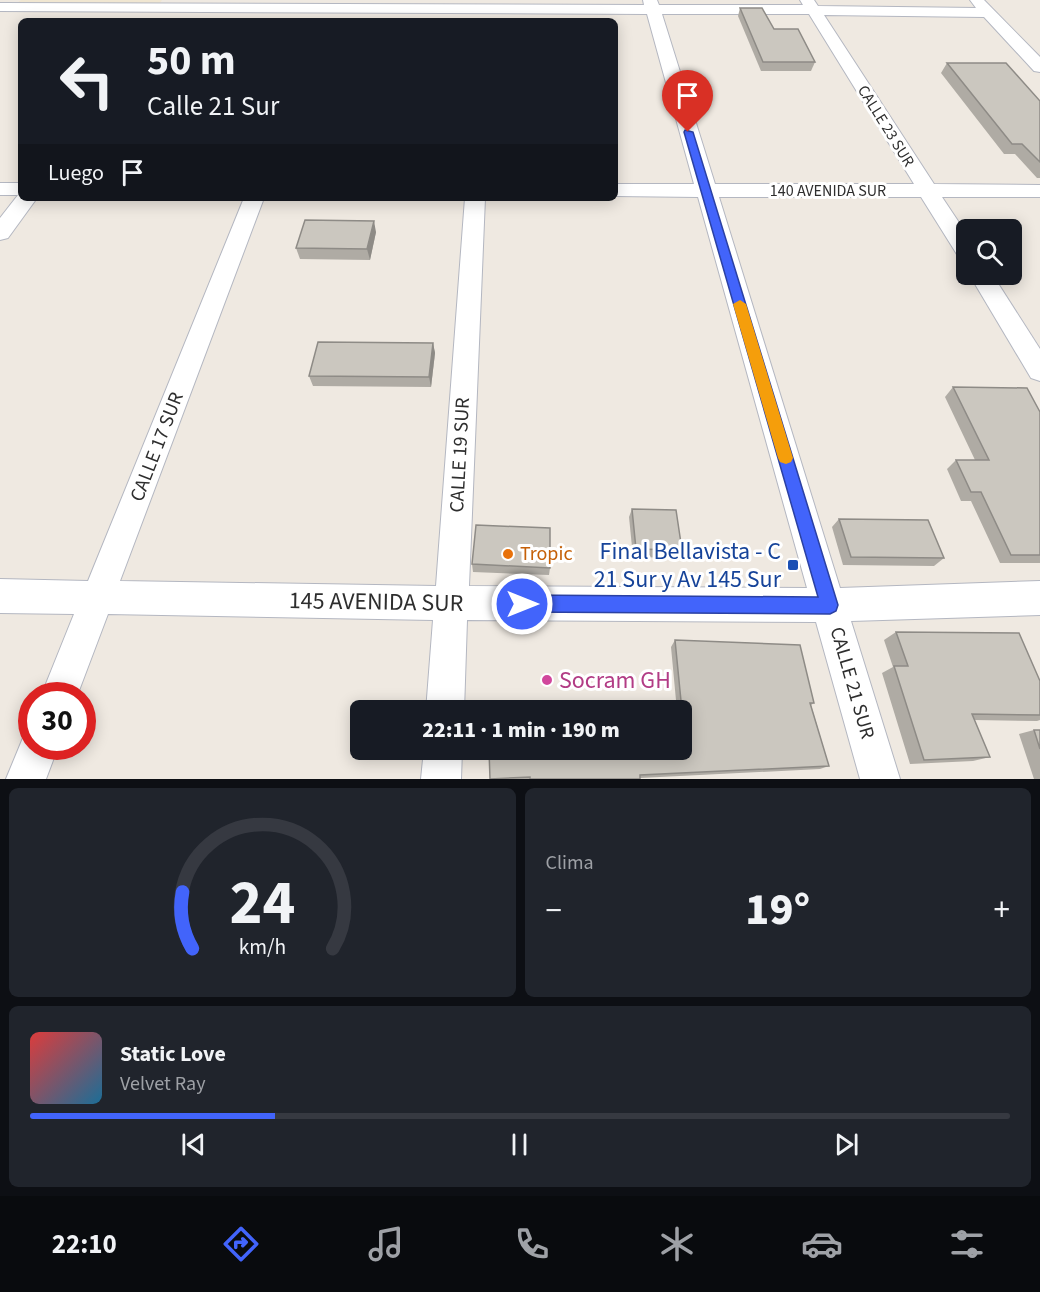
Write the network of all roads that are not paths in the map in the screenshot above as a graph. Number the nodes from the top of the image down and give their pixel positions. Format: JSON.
{"nodes":[{"id":1,"x":976,"y":0,"type":"edge"},
{"id":2,"x":170,"y":3,"type":"edge"},
{"id":3,"x":651,"y":5,"type":"edge"},
{"id":4,"x":810,"y":5,"type":"edge"},
{"id":5,"x":4,"y":6,"type":"edge"},
{"id":6,"x":331,"y":10,"type":"edge"},
{"id":7,"x":488,"y":10,"type":"edge"},
{"id":8,"x":989,"y":13,"type":"junction"},
{"id":9,"x":159,"y":18,"type":"edge"},
{"id":10,"x":1040,"y":67,"type":"edge"},
{"id":11,"x":0,"y":189,"type":"edge"},
{"id":12,"x":18,"y":189,"type":"edge"},
{"id":13,"x":618,"y":190,"type":"edge"},
{"id":14,"x":706,"y":190,"type":"junction"},
{"id":15,"x":1040,"y":191,"type":"edge"},
{"id":16,"x":930,"y":192,"type":"junction"},
{"id":17,"x":25,"y":201,"type":"edge"},
{"id":18,"x":253,"y":201,"type":"edge"},
{"id":19,"x":475,"y":201,"type":"edge"},
{"id":20,"x":0,"y":233,"type":"edge"},
{"id":21,"x":956,"y":235,"type":"edge"},
{"id":22,"x":987,"y":285,"type":"edge"},
{"id":23,"x":1040,"y":371,"type":"edge"},
{"id":24,"x":0,"y":596,"type":"edge"},
{"id":25,"x":98,"y":597,"type":"junction"},
{"id":26,"x":1040,"y":598,"type":"edge"},
{"id":27,"x":451,"y":603,"type":"junction"},
{"id":28,"x":830,"y":605,"type":"junction"},
{"id":29,"x":65,"y":682,"type":"edge"},
{"id":30,"x":446,"y":700,"type":"edge"},
{"id":31,"x":34,"y":760,"type":"edge"},
{"id":32,"x":442,"y":760,"type":"edge"},
{"id":33,"x":26,"y":779,"type":"edge"},
{"id":34,"x":441,"y":779,"type":"edge"},
{"id":35,"x":880,"y":779,"type":"edge"}],
"edges":[{"from":1,"to":8,"type":"street"},
{"from":2,"to":5,"type":"street"},
{"from":2,"to":6,"type":"street"},
{"from":2,"to":9,"type":"street"},
{"from":3,"to":4,"type":"street"},
{"from":3,"to":7,"type":"street"},
{"from":3,"to":14,"type":"street","name":"CALLE 21 SUR"},
{"from":4,"to":8,"type":"street"},
{"from":4,"to":16,"type":"street","name":"CALLE 23 SUR"},
{"from":6,"to":7,"type":"street"},
{"from":8,"to":10,"type":"street"},
{"from":11,"to":12,"type":"street"},
{"from":13,"to":14,"type":"street","name":"140 AVENIDA SUR"},
{"from":14,"to":16,"type":"street","name":"140 AVENIDA SUR"},
{"from":14,"to":28,"type":"street","name":"CALLE 21 SUR"},
{"from":15,"to":16,"type":"street","name":"140 AVENIDA SUR"},
{"from":16,"to":21,"type":"street","name":"CALLE 23 SUR"},
{"from":17,"to":20,"type":"street"},
{"from":18,"to":25,"type":"street","name":"CALLE 17 SUR"},
{"from":19,"to":27,"type":"street","name":"CALLE 19 SUR"},
{"from":22,"to":23,"type":"street"},
{"from":24,"to":25,"type":"street","name":"145 AVENIDA SUR"},
{"from":25,"to":27,"type":"street","name":"145 AVENIDA SUR"},
{"from":25,"to":29,"type":"street","name":"CALLE 17 SUR"},
{"from":26,"to":28,"type":"street","name":"145 AVENIDA SUR"},
{"from":27,"to":28,"type":"street","name":"145 AVENIDA SUR"},
{"from":27,"to":30,"type":"street","name":"CALLE 19 SUR"},
{"from":28,"to":35,"type":"street","name":"CALLE 21 SUR"},
{"from":31,"to":33,"type":"street"},
{"from":32,"to":34,"type":"street"}]}
